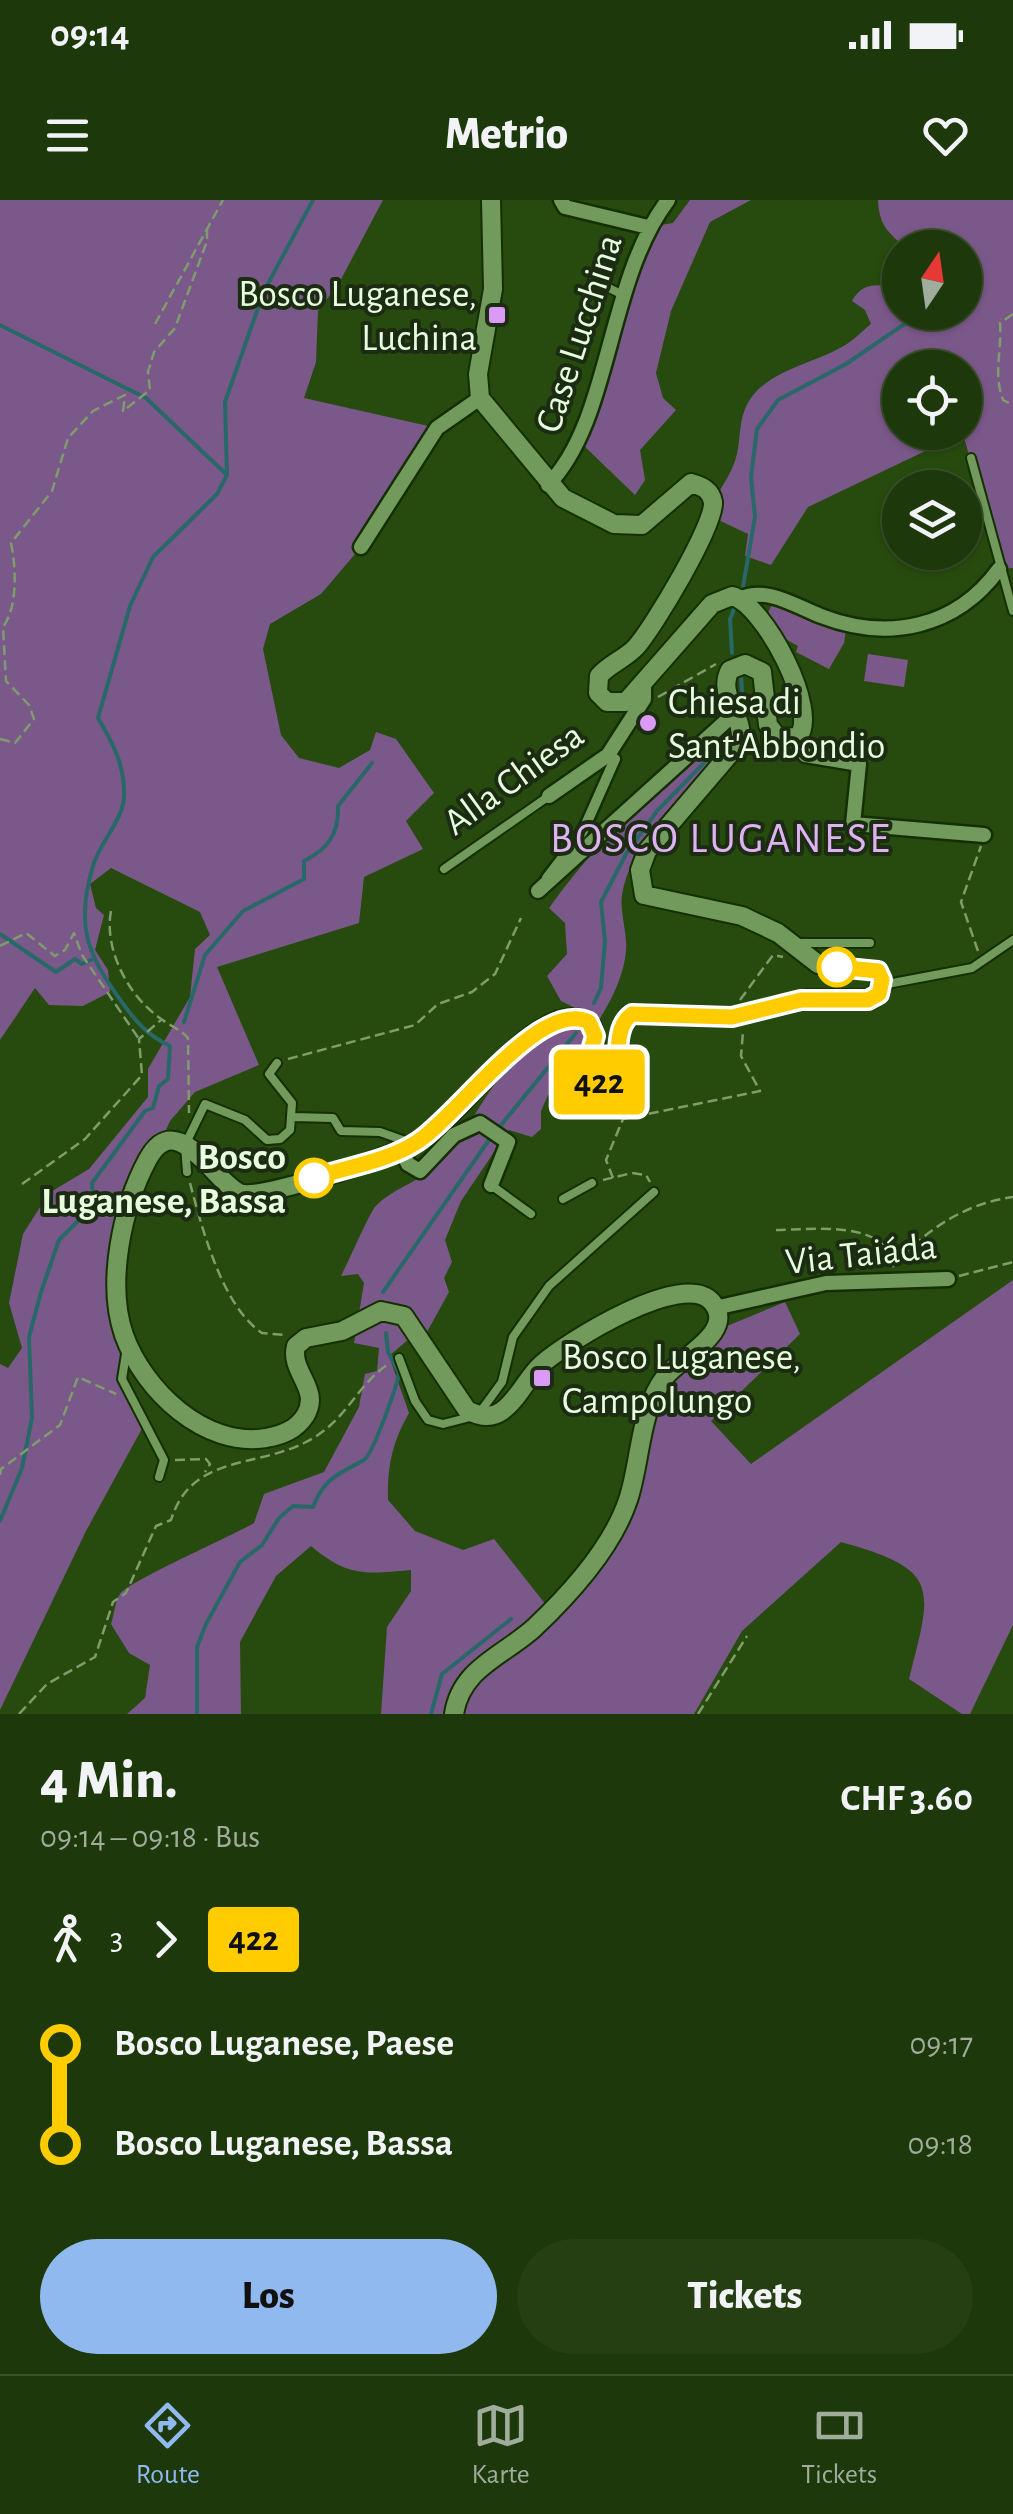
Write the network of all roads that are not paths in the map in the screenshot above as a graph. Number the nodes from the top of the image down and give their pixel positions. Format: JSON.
{"nodes":[{"id":1,"x":490,"y":200,"type":"edge"},
{"id":2,"x":561,"y":200,"type":"edge"},
{"id":3,"x":668,"y":200,"type":"edge"},
{"id":4,"x":648,"y":227,"type":"junction"},
{"id":5,"x":593,"y":280,"type":"dead end"},
{"id":6,"x":622,"y":296,"type":"junction"},
{"id":7,"x":480,"y":398,"type":"junction"},
{"id":8,"x":971,"y":458,"type":"dead end"},
{"id":9,"x":548,"y":485,"type":"junction"},
{"id":10,"x":361,"y":547,"type":"dead end"},
{"id":11,"x":999,"y":569,"type":"junction"},
{"id":12,"x":733,"y":598,"type":"junction"},
{"id":13,"x":1013,"y":610,"type":"edge"},
{"id":14,"x":649,"y":692,"type":"junction"},
{"id":15,"x":737,"y":719,"type":"junction"},
{"id":16,"x":794,"y":740,"type":"junction"},
{"id":17,"x":608,"y":754,"type":"junction"},
{"id":18,"x":549,"y":796,"type":"joint"},
{"id":19,"x":984,"y":835,"type":"road end"},
{"id":20,"x":444,"y":870,"type":"dead end"},
{"id":21,"x":538,"y":892,"type":"joint"},
{"id":22,"x":1013,"y":940,"type":"edge"},
{"id":23,"x":870,"y":943,"type":"dead end"},
{"id":24,"x":797,"y":949,"type":"junction"},
{"id":25,"x":882,"y":985,"type":"junction"},
{"id":26,"x":277,"y":1063,"type":"road end"},
{"id":27,"x":293,"y":1116,"type":"junction"},
{"id":28,"x":188,"y":1136,"type":"junction"},
{"id":29,"x":406,"y":1148,"type":"junction"},
{"id":30,"x":187,"y":1172,"type":"road end"},
{"id":31,"x":592,"y":1183,"type":"road end"},
{"id":32,"x":491,"y":1185,"type":"joint"},
{"id":33,"x":654,"y":1192,"type":"road end"},
{"id":34,"x":563,"y":1199,"type":"dead end"},
{"id":35,"x":531,"y":1214,"type":"dead end"},
{"id":36,"x":948,"y":1279,"type":"road end"},
{"id":37,"x":716,"y":1308,"type":"junction"},
{"id":38,"x":128,"y":1344,"type":"junction"},
{"id":39,"x":400,"y":1358,"type":"dead end"},
{"id":40,"x":478,"y":1416,"type":"junction"},
{"id":41,"x":159,"y":1477,"type":"dead end"},
{"id":42,"x":454,"y":1714,"type":"edge"}],
"edges":[{"from":1,"to":7,"type":"street"},
{"from":2,"to":4,"type":"street","name":"Case Lucchina"},
{"from":3,"to":4,"type":"street"},
{"from":4,"to":6,"type":"street","name":"Case Lucchina"},
{"from":5,"to":6,"type":"lane"},
{"from":6,"to":9,"type":"street","name":"Case Lucchina"},
{"from":7,"to":9,"type":"street"},
{"from":7,"to":10,"type":"street"},
{"from":8,"to":11,"type":"lane"},
{"from":9,"to":14,"type":"street"},
{"from":11,"to":12,"type":"street"},
{"from":11,"to":13,"type":"lane"},
{"from":12,"to":14,"type":"street"},
{"from":12,"to":16,"type":"street"},
{"from":14,"to":17,"type":"street","name":"Alla Chiesa"},
{"from":15,"to":16,"type":"street"},
{"from":15,"to":21,"type":"street"},
{"from":15,"to":24,"type":"street"},
{"from":16,"to":19,"type":"street"},
{"from":17,"to":18,"type":"street","name":"Alla Chiesa"},
{"from":17,"to":21,"type":"street"},
{"from":18,"to":20,"type":"lane","name":"Alla Chiesa"},
{"from":22,"to":25,"type":"lane"},
{"from":23,"to":24,"type":"lane"},
{"from":24,"to":25,"type":"street"},
{"from":25,"to":29,"type":"street"},
{"from":26,"to":27,"type":"lane"},
{"from":27,"to":28,"type":"lane"},
{"from":27,"to":29,"type":"lane"},
{"from":28,"to":29,"type":"street"},
{"from":28,"to":30,"type":"lane"},
{"from":28,"to":38,"type":"street"},
{"from":29,"to":32,"type":"street"},
{"from":31,"to":34,"type":"lane"},
{"from":32,"to":35,"type":"lane"},
{"from":33,"to":40,"type":"lane"},
{"from":36,"to":37,"type":"street","name":"Via Taiáda"},
{"from":37,"to":40,"type":"street"},
{"from":37,"to":42,"type":"street"},
{"from":38,"to":40,"type":"street"},
{"from":38,"to":41,"type":"lane"},
{"from":39,"to":40,"type":"lane"}]}
